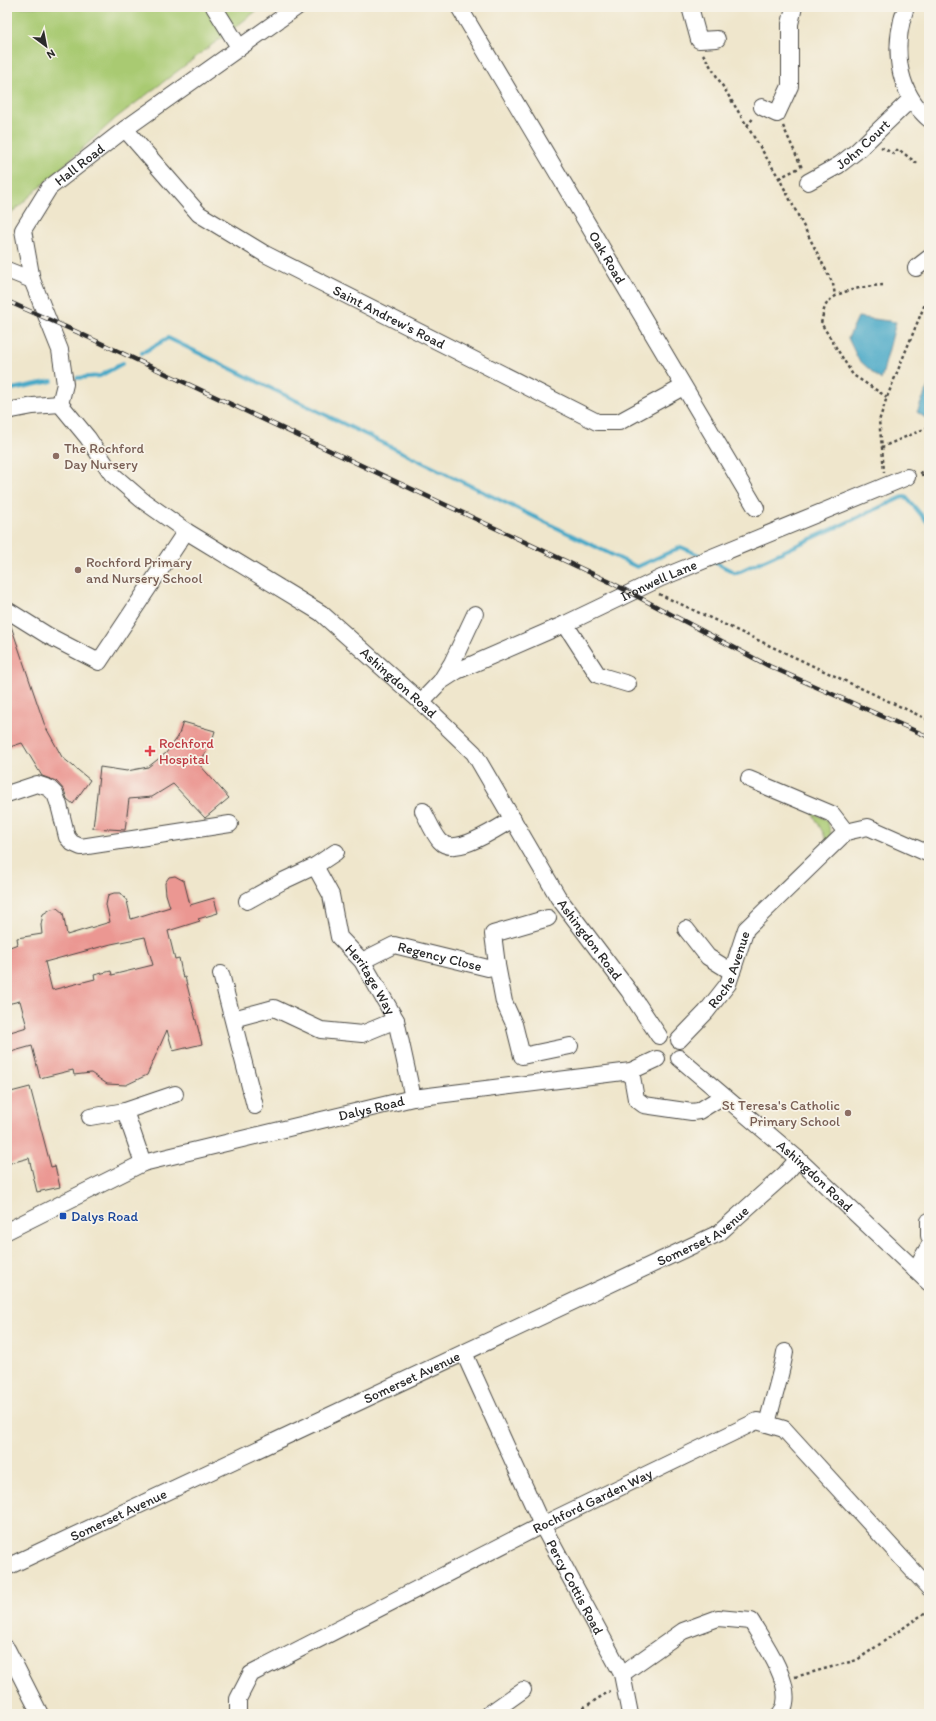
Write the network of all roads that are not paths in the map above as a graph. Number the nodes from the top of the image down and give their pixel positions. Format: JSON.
{"nodes":[{"id":1,"x":214,"y":7,"type":"edge"},
{"id":2,"x":297,"y":7,"type":"edge"},
{"id":3,"x":459,"y":7,"type":"edge"},
{"id":4,"x":690,"y":7,"type":"edge"},
{"id":5,"x":794,"y":7,"type":"edge"},
{"id":6,"x":906,"y":7,"type":"edge"},
{"id":7,"x":716,"y":39,"type":"dead end"},
{"id":8,"x":239,"y":47,"type":"junction"},
{"id":9,"x":911,"y":99,"type":"junction"},
{"id":10,"x":762,"y":107,"type":"dead end"},
{"id":11,"x":929,"y":119,"type":"edge"},
{"id":12,"x":125,"y":129,"type":"junction"},
{"id":13,"x":808,"y":182,"type":"road end"},
{"id":14,"x":929,"y":258,"type":"edge"},
{"id":15,"x":916,"y":268,"type":"dead end"},
{"id":16,"x":7,"y":270,"type":"edge"},
{"id":17,"x":32,"y":280,"type":"junction"},
{"id":18,"x":683,"y":387,"type":"junction"},
{"id":19,"x":60,"y":404,"type":"junction"},
{"id":20,"x":7,"y":411,"type":"edge"},
{"id":21,"x":907,"y":477,"type":"dead end"},
{"id":22,"x":756,"y":508,"type":"dead end"},
{"id":23,"x":186,"y":531,"type":"junction"},
{"id":24,"x":7,"y":610,"type":"edge"},
{"id":25,"x":475,"y":614,"type":"dead end"},
{"id":26,"x":565,"y":624,"type":"junction"},
{"id":27,"x":440,"y":682,"type":"junction"},
{"id":28,"x":628,"y":684,"type":"dead end"},
{"id":29,"x":421,"y":702,"type":"junction"},
{"id":30,"x":749,"y":779,"type":"dead end"},
{"id":31,"x":7,"y":794,"type":"edge"},
{"id":32,"x":423,"y":811,"type":"dead end"},
{"id":33,"x":513,"y":820,"type":"junction"},
{"id":34,"x":230,"y":824,"type":"dead end"},
{"id":35,"x":846,"y":832,"type":"junction"},
{"id":36,"x":336,"y":852,"type":"dead end"},
{"id":37,"x":929,"y":854,"type":"edge"},
{"id":38,"x":315,"y":866,"type":"junction"},
{"id":39,"x":247,"y":901,"type":"dead end"},
{"id":40,"x":548,"y":918,"type":"dead end"},
{"id":41,"x":686,"y":929,"type":"dead end"},
{"id":42,"x":362,"y":961,"type":"junction"},
{"id":43,"x":497,"y":965,"type":"junction"},
{"id":44,"x":732,"y":972,"type":"junction"},
{"id":45,"x":221,"y":974,"type":"dead end"},
{"id":46,"x":233,"y":1019,"type":"junction"},
{"id":47,"x":396,"y":1020,"type":"junction"},
{"id":48,"x":660,"y":1036,"type":"junction"},
{"id":49,"x":679,"y":1040,"type":"junction"},
{"id":50,"x":570,"y":1046,"type":"dead end"},
{"id":51,"x":678,"y":1058,"type":"junction"},
{"id":52,"x":657,"y":1059,"type":"junction"},
{"id":53,"x":631,"y":1071,"type":"junction"},
{"id":54,"x":175,"y":1094,"type":"dead end"},
{"id":55,"x":722,"y":1096,"type":"junction"},
{"id":56,"x":414,"y":1098,"type":"junction"},
{"id":57,"x":255,"y":1106,"type":"dead end"},
{"id":58,"x":124,"y":1111,"type":"junction"},
{"id":59,"x":90,"y":1117,"type":"dead end"},
{"id":60,"x":798,"y":1159,"type":"junction"},
{"id":61,"x":143,"y":1163,"type":"junction"},
{"id":62,"x":929,"y":1221,"type":"edge"},
{"id":63,"x":7,"y":1231,"type":"edge"},
{"id":64,"x":929,"y":1236,"type":"edge"},
{"id":65,"x":929,"y":1246,"type":"edge"},
{"id":66,"x":915,"y":1270,"type":"junction"},
{"id":67,"x":929,"y":1283,"type":"edge"},
{"id":68,"x":785,"y":1352,"type":"dead end"},
{"id":69,"x":464,"y":1353,"type":"junction"},
{"id":70,"x":767,"y":1424,"type":"junction"},
{"id":71,"x":542,"y":1525,"type":"junction"},
{"id":72,"x":7,"y":1567,"type":"edge"},
{"id":73,"x":929,"y":1588,"type":"edge"},
{"id":74,"x":7,"y":1649,"type":"edge"},
{"id":75,"x":622,"y":1674,"type":"junction"},
{"id":76,"x":523,"y":1690,"type":"dead end"},
{"id":77,"x":40,"y":1714,"type":"edge"},
{"id":78,"x":238,"y":1714,"type":"edge"},
{"id":79,"x":489,"y":1714,"type":"edge"},
{"id":80,"x":630,"y":1714,"type":"edge"},
{"id":81,"x":780,"y":1714,"type":"edge"}],
"edges":[{"from":1,"to":8,"type":"street"},
{"from":2,"to":8,"type":"street","name":"Hall Road"},
{"from":3,"to":18,"type":"street","name":"Oak Road"},
{"from":4,"to":7,"type":"street"},
{"from":5,"to":10,"type":"street"},
{"from":6,"to":9,"type":"street"},
{"from":8,"to":12,"type":"street","name":"Hall Road"},
{"from":9,"to":11,"type":"street"},
{"from":9,"to":13,"type":"street","name":"John Court"},
{"from":12,"to":17,"type":"street","name":"Hall Road"},
{"from":12,"to":18,"type":"street","name":"Saint Andrew's Road"},
{"from":14,"to":15,"type":"street"},
{"from":16,"to":17,"type":"street"},
{"from":17,"to":19,"type":"street","name":"Hall Road"},
{"from":18,"to":22,"type":"street","name":"Oak Road"},
{"from":19,"to":20,"type":"street"},
{"from":19,"to":23,"type":"street","name":"Ashingdon Road"},
{"from":21,"to":26,"type":"street","name":"Ironwell Lane"},
{"from":23,"to":24,"type":"street"},
{"from":23,"to":29,"type":"street","name":"Ashingdon Road"},
{"from":25,"to":27,"type":"street"},
{"from":26,"to":27,"type":"street","name":"Ironwell Lane"},
{"from":26,"to":28,"type":"street"},
{"from":27,"to":29,"type":"street","name":"Ironwell Lane"},
{"from":29,"to":33,"type":"street","name":"Ashingdon Road"},
{"from":30,"to":35,"type":"street"},
{"from":31,"to":34,"type":"street"},
{"from":32,"to":33,"type":"street"},
{"from":33,"to":48,"type":"street","name":"Ashingdon Road"},
{"from":35,"to":37,"type":"street"},
{"from":35,"to":44,"type":"street","name":"Roche Avenue"},
{"from":36,"to":38,"type":"street"},
{"from":38,"to":39,"type":"street"},
{"from":38,"to":42,"type":"street","name":"Heritage Way"},
{"from":40,"to":43,"type":"street","name":"Regency Close"},
{"from":41,"to":44,"type":"street"},
{"from":42,"to":43,"type":"street","name":"Regency Close"},
{"from":42,"to":47,"type":"street","name":"Heritage Way"},
{"from":43,"to":50,"type":"street","name":"Regency Close"},
{"from":44,"to":49,"type":"street","name":"Roche Avenue"},
{"from":45,"to":46,"type":"street"},
{"from":46,"to":47,"type":"street"},
{"from":46,"to":57,"type":"street"},
{"from":47,"to":56,"type":"street","name":"Heritage Way"},
{"from":48,"to":49,"type":"street"},
{"from":48,"to":52,"type":"street"},
{"from":49,"to":51,"type":"street"},
{"from":51,"to":52,"type":"street"},
{"from":51,"to":55,"type":"street","name":"Ashingdon Road"},
{"from":52,"to":53,"type":"street","name":"Dalys Road"},
{"from":53,"to":55,"type":"street"},
{"from":53,"to":56,"type":"street","name":"Dalys Road"},
{"from":54,"to":58,"type":"street"},
{"from":55,"to":60,"type":"street","name":"Ashingdon Road"},
{"from":56,"to":61,"type":"street","name":"Dalys Road"},
{"from":58,"to":59,"type":"street"},
{"from":58,"to":61,"type":"street"},
{"from":60,"to":66,"type":"street","name":"Ashingdon Road"},
{"from":60,"to":69,"type":"street","name":"Somerset Avenue"},
{"from":61,"to":63,"type":"street","name":"Dalys Road"},
{"from":62,"to":64,"type":"street"},
{"from":65,"to":66,"type":"street"},
{"from":66,"to":67,"type":"street","name":"Ashingdon Road"},
{"from":68,"to":70,"type":"street"},
{"from":69,"to":71,"type":"street","name":"Percy Cottis Road"},
{"from":69,"to":72,"type":"street","name":"Somerset Avenue"},
{"from":70,"to":71,"type":"street","name":"Rochford Garden Way"},
{"from":70,"to":73,"type":"street","name":"Rochford Garden Way"},
{"from":71,"to":75,"type":"street","name":"Percy Cottis Road"},
{"from":71,"to":78,"type":"street","name":"Rochford Garden Way"},
{"from":74,"to":77,"type":"street"},
{"from":75,"to":80,"type":"street","name":"Percy Cottis Road"},
{"from":75,"to":81,"type":"street"},
{"from":76,"to":79,"type":"street"}]}
